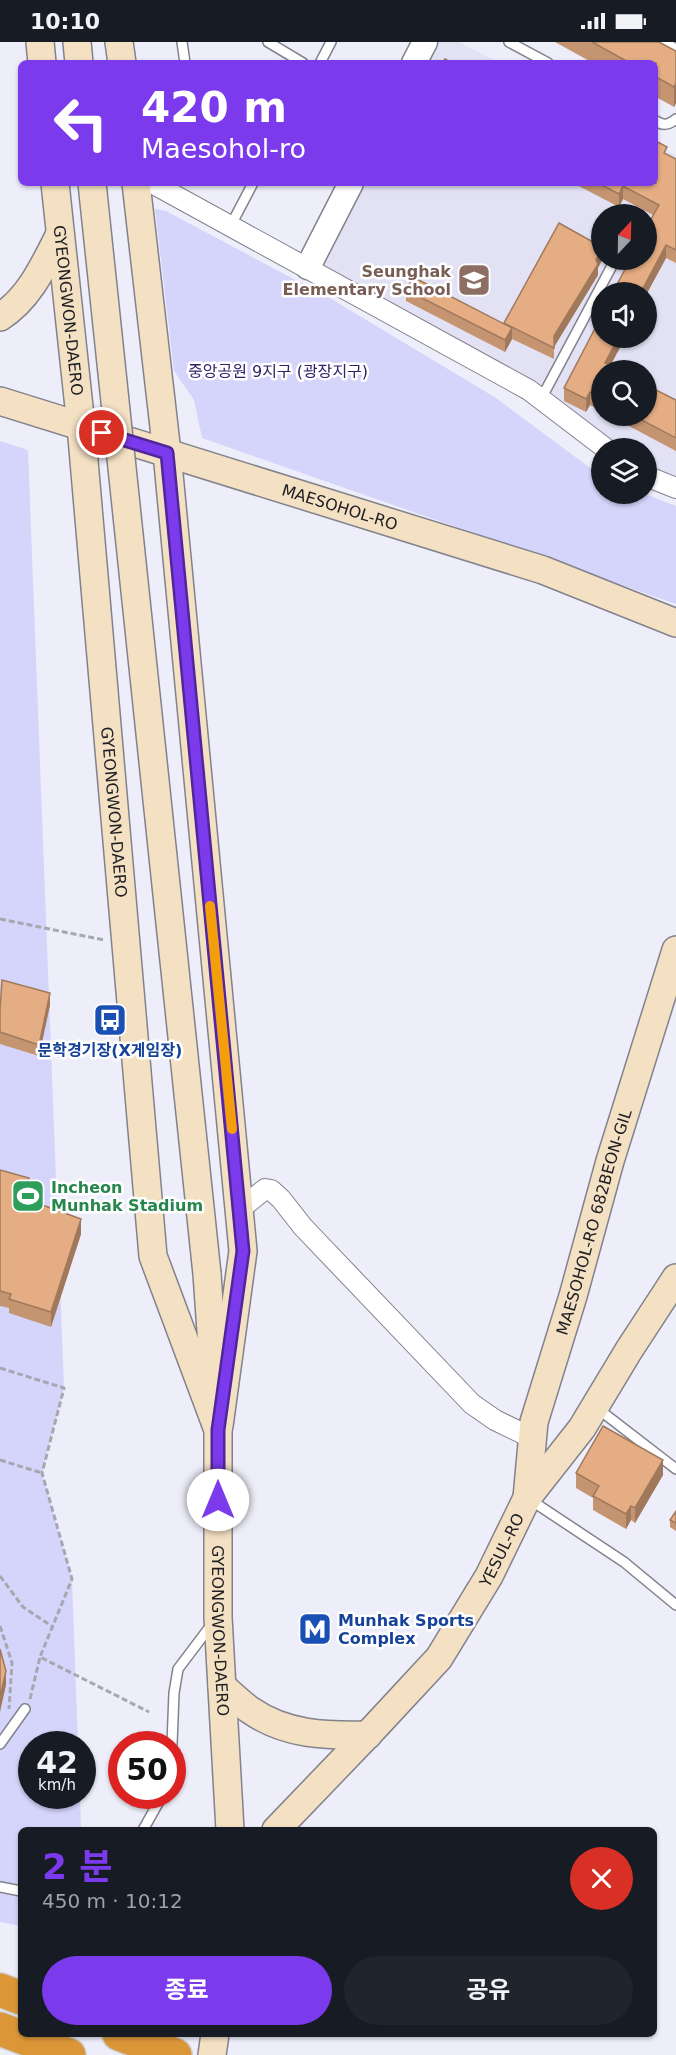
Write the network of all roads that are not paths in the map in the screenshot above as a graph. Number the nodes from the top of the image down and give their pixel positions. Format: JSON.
{"nodes":[{"id":1,"x":40,"y":42,"type":"edge"},
{"id":2,"x":77,"y":42,"type":"edge"},
{"id":3,"x":119,"y":42,"type":"edge"},
{"id":4,"x":182,"y":42,"type":"edge"},
{"id":5,"x":268,"y":42,"type":"edge"},
{"id":6,"x":331,"y":42,"type":"edge"},
{"id":7,"x":425,"y":42,"type":"edge"},
{"id":8,"x":509,"y":42,"type":"edge"},
{"id":9,"x":664,"y":42,"type":"edge"},
{"id":10,"x":676,"y":49,"type":"edge"},
{"id":11,"x":42,"y":60,"type":"edge"},
{"id":12,"x":79,"y":60,"type":"edge"},
{"id":13,"x":122,"y":60,"type":"edge"},
{"id":14,"x":185,"y":60,"type":"edge"},
{"id":15,"x":298,"y":60,"type":"edge"},
{"id":16,"x":322,"y":60,"type":"edge"},
{"id":17,"x":416,"y":60,"type":"edge"},
{"id":18,"x":542,"y":60,"type":"edge"},
{"id":19,"x":676,"y":119,"type":"edge"},
{"id":20,"x":658,"y":123,"type":"edge"},
{"id":21,"x":55,"y":186,"type":"edge"},
{"id":22,"x":92,"y":186,"type":"edge"},
{"id":23,"x":136,"y":186,"type":"edge"},
{"id":24,"x":158,"y":186,"type":"edge"},
{"id":25,"x":251,"y":186,"type":"edge"},
{"id":26,"x":349,"y":186,"type":"edge"},
{"id":27,"x":231,"y":225,"type":"junction"},
{"id":28,"x":60,"y":234,"type":"junction"},
{"id":29,"x":308,"y":267,"type":"junction"},
{"id":30,"x":610,"y":270,"type":"edge"},
{"id":31,"x":0,"y":317,"type":"edge"},
{"id":32,"x":541,"y":399,"type":"junction"},
{"id":33,"x":0,"y":401,"type":"edge"},
{"id":34,"x":81,"y":426,"type":"junction"},
{"id":35,"x":592,"y":438,"type":"edge"},
{"id":36,"x":167,"y":453,"type":"junction"},
{"id":37,"x":657,"y":480,"type":"edge"},
{"id":38,"x":676,"y":488,"type":"edge"},
{"id":39,"x":676,"y":622,"type":"edge"},
{"id":40,"x":676,"y":950,"type":"edge"},
{"id":41,"x":239,"y":1210,"type":"junction"},
{"id":42,"x":676,"y":1278,"type":"edge"},
{"id":43,"x":595,"y":1406,"type":"junction"},
{"id":44,"x":218,"y":1430,"type":"junction"},
{"id":45,"x":532,"y":1438,"type":"junction"},
{"id":46,"x":676,"y":1469,"type":"edge"},
{"id":47,"x":527,"y":1497,"type":"junction"},
{"id":48,"x":676,"y":1605,"type":"edge"},
{"id":49,"x":218,"y":1617,"type":"junction"},
{"id":50,"x":222,"y":1686,"type":"junction"},
{"id":51,"x":25,"y":1709,"type":"road end"},
{"id":52,"x":173,"y":1731,"type":"edge"},
{"id":53,"x":368,"y":1735,"type":"junction"},
{"id":54,"x":0,"y":1744,"type":"edge"},
{"id":55,"x":155,"y":1809,"type":"edge"},
{"id":56,"x":145,"y":1827,"type":"edge"},
{"id":57,"x":230,"y":1827,"type":"edge"},
{"id":58,"x":279,"y":1827,"type":"edge"},
{"id":59,"x":0,"y":1887,"type":"edge"},
{"id":60,"x":18,"y":1890,"type":"edge"},
{"id":61,"x":0,"y":1990,"type":"edge"},
{"id":62,"x":18,"y":1997,"type":"edge"},
{"id":63,"x":0,"y":2029,"type":"edge"},
{"id":64,"x":18,"y":2036,"type":"edge"},
{"id":65,"x":21,"y":2037,"type":"edge"},
{"id":66,"x":127,"y":2037,"type":"edge"},
{"id":67,"x":215,"y":2037,"type":"edge"},
{"id":68,"x":69,"y":2055,"type":"edge"},
{"id":69,"x":175,"y":2055,"type":"edge"},
{"id":70,"x":212,"y":2055,"type":"edge"}],
"edges":[{"from":1,"to":11,"type":"main road"},
{"from":2,"to":12,"type":"main road"},
{"from":3,"to":13,"type":"main road"},
{"from":4,"to":14,"type":"lane"},
{"from":5,"to":15,"type":"lane"},
{"from":6,"to":16,"type":"lane"},
{"from":7,"to":17,"type":"street"},
{"from":8,"to":18,"type":"lane"},
{"from":9,"to":10,"type":"lane"},
{"from":19,"to":20,"type":"lane"},
{"from":21,"to":28,"type":"main road","name":"GYEONGWON-DAERO"},
{"from":22,"to":44,"type":"main road","name":"GYEONGWON-DAERO","bridge":true},
{"from":23,"to":36,"type":"main road","name":"GYEONGWON-DAERO"},
{"from":24,"to":27,"type":"street"},
{"from":25,"to":27,"type":"lane"},
{"from":26,"to":29,"type":"street"},
{"from":27,"to":29,"type":"street"},
{"from":28,"to":31,"type":"main road"},
{"from":28,"to":34,"type":"main road","name":"GYEONGWON-DAERO"},
{"from":29,"to":32,"type":"street"},
{"from":30,"to":32,"type":"lane"},
{"from":32,"to":35,"type":"street"},
{"from":33,"to":34,"type":"main road","name":"MAESOHOL-RO"},
{"from":34,"to":36,"type":"main road","name":"MAESOHOL-RO"},
{"from":34,"to":44,"type":"main road","name":"GYEONGWON-DAERO"},
{"from":36,"to":39,"type":"main road","name":"MAESOHOL-RO"},
{"from":36,"to":41,"type":"main road","name":"GYEONGWON-DAERO"},
{"from":37,"to":38,"type":"street"},
{"from":40,"to":45,"type":"main road","name":"MAESOHOL-RO 682BEON-GIL"},
{"from":41,"to":44,"type":"main road","name":"GYEONGWON-DAERO"},
{"from":41,"to":45,"type":"street"},
{"from":42,"to":43,"type":"main road","name":"YESUL-RO"},
{"from":43,"to":46,"type":"lane"},
{"from":43,"to":47,"type":"main road","name":"YESUL-RO"},
{"from":44,"to":49,"type":"main road","name":"GYEONGWON-DAERO"},
{"from":45,"to":47,"type":"main road","name":"MAESOHOL-RO 682BEON-GIL"},
{"from":47,"to":48,"type":"lane"},
{"from":47,"to":53,"type":"main road","name":"YESUL-RO"},
{"from":49,"to":50,"type":"main road","name":"GYEONGWON-DAERO"},
{"from":49,"to":52,"type":"lane"},
{"from":50,"to":53,"type":"main road"},
{"from":50,"to":57,"type":"main road","name":"GYEONGWON-DAERO"},
{"from":51,"to":54,"type":"lane"},
{"from":53,"to":58,"type":"main road","name":"YESUL-RO"},
{"from":55,"to":56,"type":"lane"},
{"from":59,"to":60,"type":"lane"},
{"from":61,"to":62,"type":"highway"},
{"from":63,"to":64,"type":"highway"},
{"from":65,"to":68,"type":"highway"},
{"from":66,"to":69,"type":"highway"},
{"from":67,"to":70,"type":"main road"}]}
